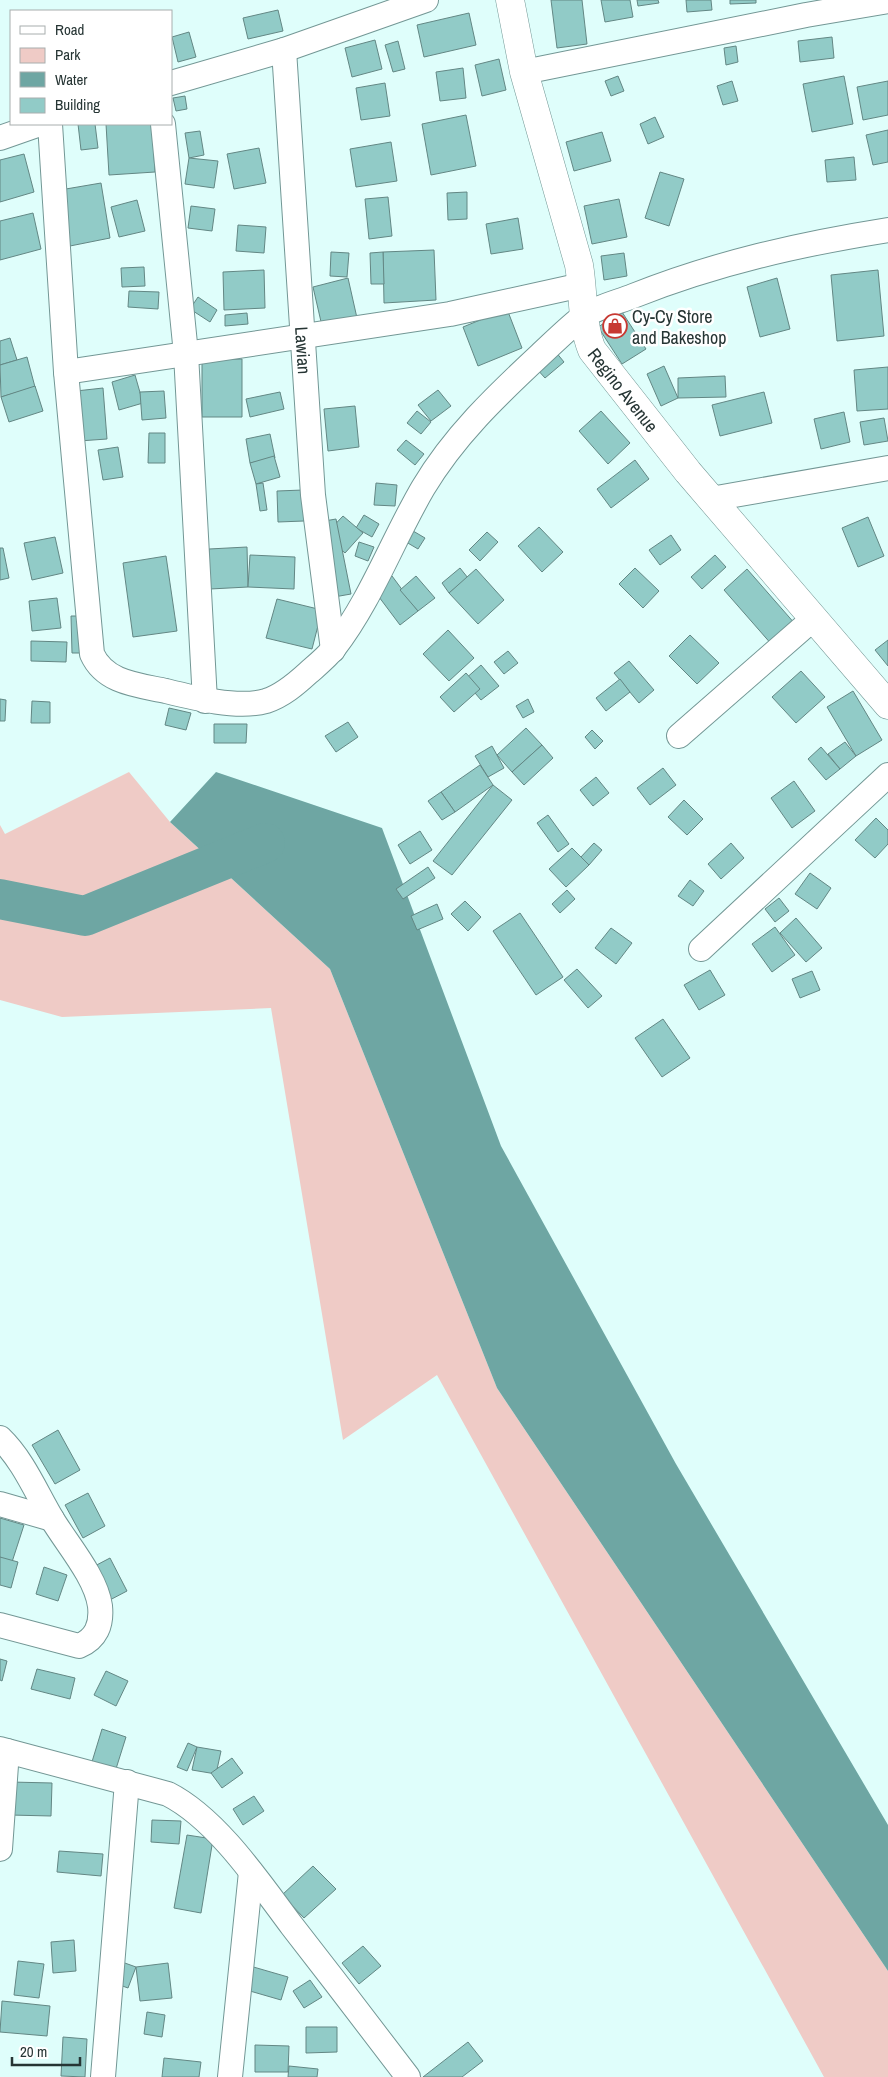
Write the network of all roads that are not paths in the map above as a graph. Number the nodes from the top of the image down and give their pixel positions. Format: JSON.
{"nodes":[{"id":1,"x":426,"y":0,"type":"edge"},
{"id":2,"x":510,"y":0,"type":"edge"},
{"id":3,"x":888,"y":1,"type":"edge"},
{"id":4,"x":284,"y":50,"type":"junction"},
{"id":5,"x":524,"y":72,"type":"junction"},
{"id":6,"x":172,"y":83,"type":"edge"},
{"id":7,"x":37,"y":125,"type":"edge"},
{"id":8,"x":50,"y":125,"type":"edge"},
{"id":9,"x":163,"y":125,"type":"edge"},
{"id":10,"x":0,"y":138,"type":"edge"},
{"id":11,"x":888,"y":230,"type":"edge"},
{"id":12,"x":582,"y":285,"type":"junction"},
{"id":13,"x":583,"y":316,"type":"junction"},
{"id":14,"x":302,"y":337,"type":"junction"},
{"id":15,"x":186,"y":354,"type":"junction"},
{"id":16,"x":66,"y":372,"type":"junction"},
{"id":17,"x":888,"y":468,"type":"edge"},
{"id":18,"x":711,"y":499,"type":"junction"},
{"id":19,"x":813,"y":619,"type":"junction"},
{"id":20,"x":333,"y":650,"type":"junction"},
{"id":21,"x":205,"y":701,"type":"junction"},
{"id":22,"x":888,"y":705,"type":"edge"},
{"id":23,"x":680,"y":736,"type":"dead end"},
{"id":24,"x":888,"y":775,"type":"edge"},
{"id":25,"x":701,"y":948,"type":"dead end"},
{"id":26,"x":0,"y":1438,"type":"edge"},
{"id":27,"x":0,"y":1504,"type":"edge"},
{"id":28,"x":52,"y":1518,"type":"junction"},
{"id":29,"x":0,"y":1625,"type":"edge"},
{"id":30,"x":4,"y":1750,"type":"edge"},
{"id":31,"x":127,"y":1782,"type":"junction"},
{"id":32,"x":0,"y":1849,"type":"edge"},
{"id":33,"x":251,"y":1872,"type":"junction"},
{"id":34,"x":103,"y":2077,"type":"edge"},
{"id":35,"x":230,"y":2077,"type":"edge"},
{"id":36,"x":408,"y":2077,"type":"edge"}],
"edges":[{"from":1,"to":4,"type":"street"},
{"from":2,"to":5,"type":"street","name":"Regino Avenue"},
{"from":3,"to":5,"type":"street"},
{"from":4,"to":6,"type":"street"},
{"from":4,"to":14,"type":"street","name":"Lawian"},
{"from":5,"to":12,"type":"street","name":"Regino Avenue"},
{"from":7,"to":10,"type":"street"},
{"from":8,"to":16,"type":"street"},
{"from":9,"to":15,"type":"street"},
{"from":11,"to":13,"type":"street"},
{"from":12,"to":13,"type":"street","name":"Regino Avenue"},
{"from":12,"to":14,"type":"street"},
{"from":13,"to":18,"type":"street","name":"Regino Avenue"},
{"from":13,"to":20,"type":"street"},
{"from":14,"to":15,"type":"street"},
{"from":14,"to":20,"type":"street","name":"Lawian"},
{"from":15,"to":16,"type":"street"},
{"from":15,"to":21,"type":"street"},
{"from":16,"to":21,"type":"street"},
{"from":17,"to":18,"type":"street"},
{"from":18,"to":19,"type":"street","name":"Regino Avenue"},
{"from":19,"to":22,"type":"street","name":"Regino Avenue"},
{"from":19,"to":23,"type":"street"},
{"from":20,"to":21,"type":"street"},
{"from":24,"to":25,"type":"street"},
{"from":26,"to":28,"type":"street"},
{"from":27,"to":28,"type":"street"},
{"from":28,"to":29,"type":"street"},
{"from":30,"to":31,"type":"street"},
{"from":30,"to":32,"type":"street"},
{"from":31,"to":33,"type":"street"},
{"from":31,"to":34,"type":"street"},
{"from":33,"to":35,"type":"street"},
{"from":33,"to":36,"type":"street"}]}
